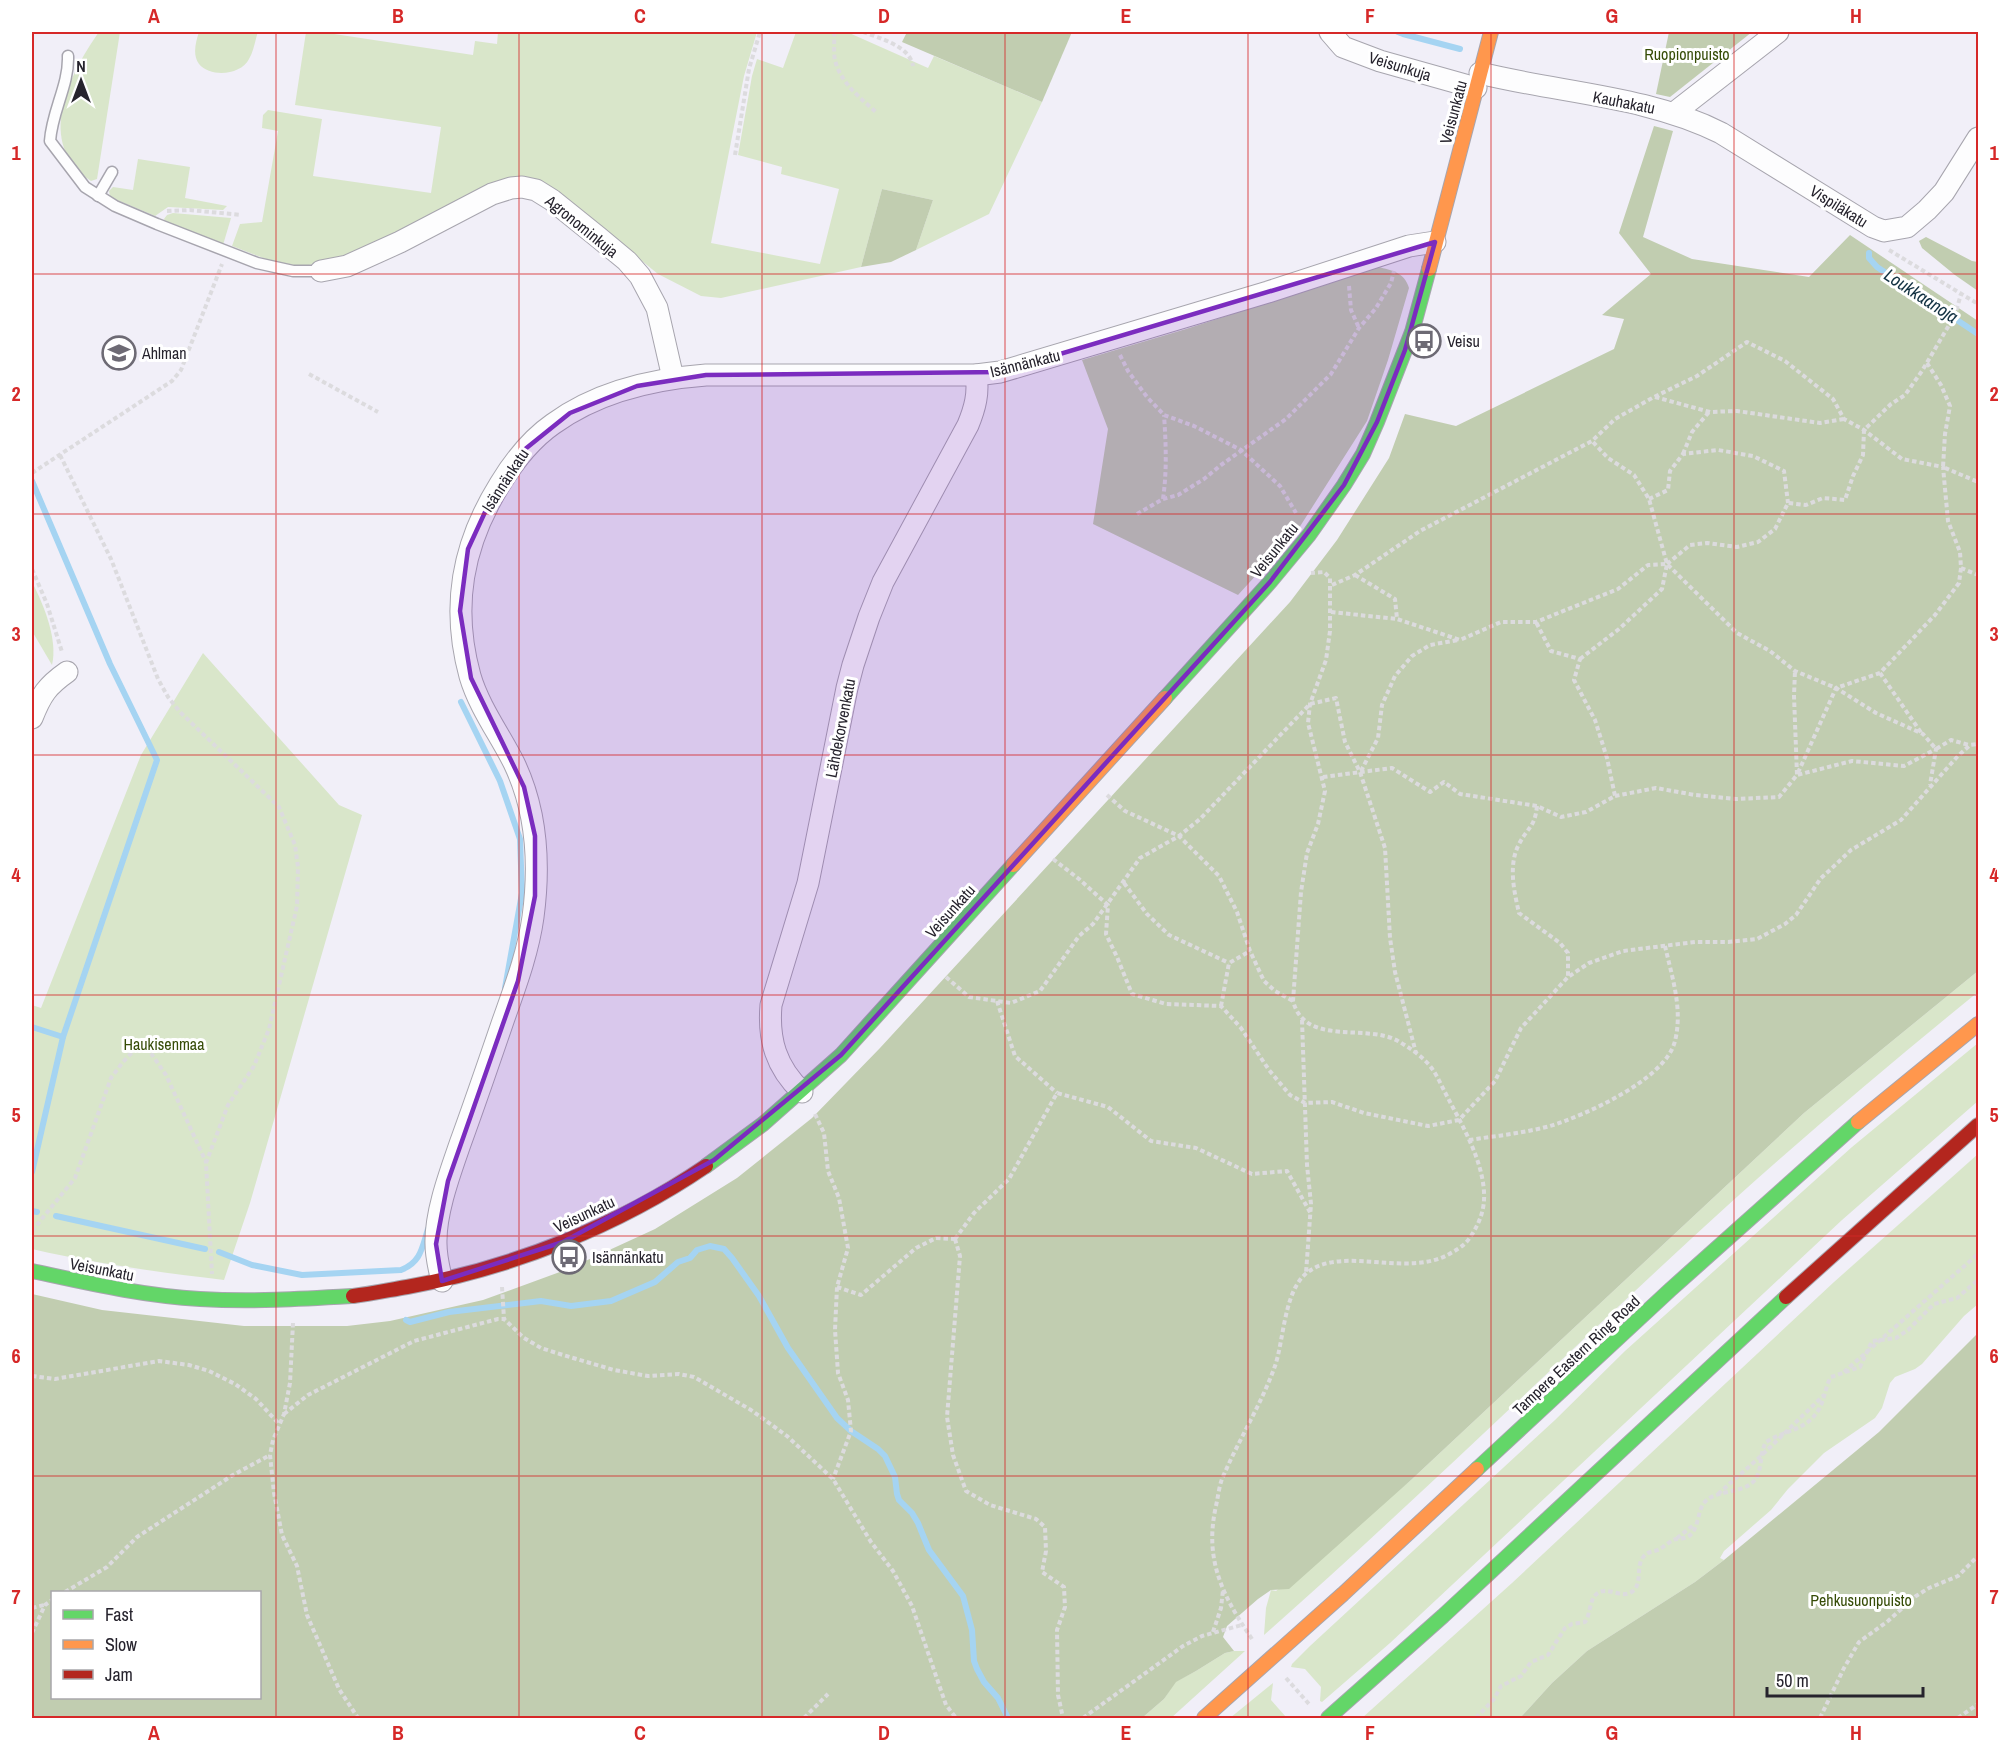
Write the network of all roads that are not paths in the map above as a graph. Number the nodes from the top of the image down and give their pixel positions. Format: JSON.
{"nodes":[{"id":1,"x":1330,"y":32,"type":"edge"},
{"id":2,"x":1491,"y":32,"type":"edge"},
{"id":3,"x":1778,"y":32,"type":"edge"},
{"id":4,"x":68,"y":56,"type":"dead end"},
{"id":5,"x":1478,"y":81,"type":"junction"},
{"id":6,"x":1674,"y":113,"type":"junction"},
{"id":7,"x":1978,"y":138,"type":"edge"},
{"id":8,"x":112,"y":172,"type":"dead end"},
{"id":9,"x":98,"y":196,"type":"junction"},
{"id":10,"x":1435,"y":242,"type":"junction"},
{"id":11,"x":321,"y":271,"type":"joint"},
{"id":12,"x":976,"y":375,"type":"junction"},
{"id":13,"x":673,"y":378,"type":"junction"},
{"id":14,"x":67,"y":672,"type":"road end"},
{"id":15,"x":32,"y":718,"type":"edge"},
{"id":16,"x":1978,"y":1024,"type":"edge"},
{"id":17,"x":806,"y":1098,"type":"junction"},
{"id":18,"x":1978,"y":1125,"type":"edge"},
{"id":19,"x":32,"y":1271,"type":"edge"},
{"id":20,"x":442,"y":1281,"type":"junction"},
{"id":21,"x":1204,"y":1719,"type":"edge"},
{"id":22,"x":1328,"y":1719,"type":"edge"}],
"edges":[{"from":1,"to":5,"type":"street","name":"Veisunkuja"},
{"from":2,"to":5,"type":"main road","name":"Veisunkatu"},
{"from":3,"to":6,"type":"street","name":"Kauhakatu"},
{"from":4,"to":9,"type":"lane"},
{"from":5,"to":6,"type":"street","name":"Kauhakatu"},
{"from":5,"to":10,"type":"main road","name":"Veisunkatu"},
{"from":6,"to":7,"type":"street","name":"Vispiläkatu"},
{"from":8,"to":9,"type":"lane"},
{"from":9,"to":11,"type":"lane"},
{"from":10,"to":12,"type":"street","name":"Isännänkatu"},
{"from":10,"to":17,"type":"main road","name":"Veisunkatu"},
{"from":11,"to":13,"type":"street","name":"Agronominkuja"},
{"from":12,"to":13,"type":"street","name":"Isännänkatu"},
{"from":12,"to":17,"type":"street","name":"Lähdekorvenkatu"},
{"from":13,"to":20,"type":"street","name":"Isännänkatu"},
{"from":14,"to":15,"type":"street"},
{"from":16,"to":21,"type":"main road","name":"Tampere Eastern Ring Road"},
{"from":17,"to":20,"type":"main road","name":"Veisunkatu"},
{"from":18,"to":22,"type":"main road"},
{"from":19,"to":20,"type":"main road","name":"Veisunkatu"}]}
